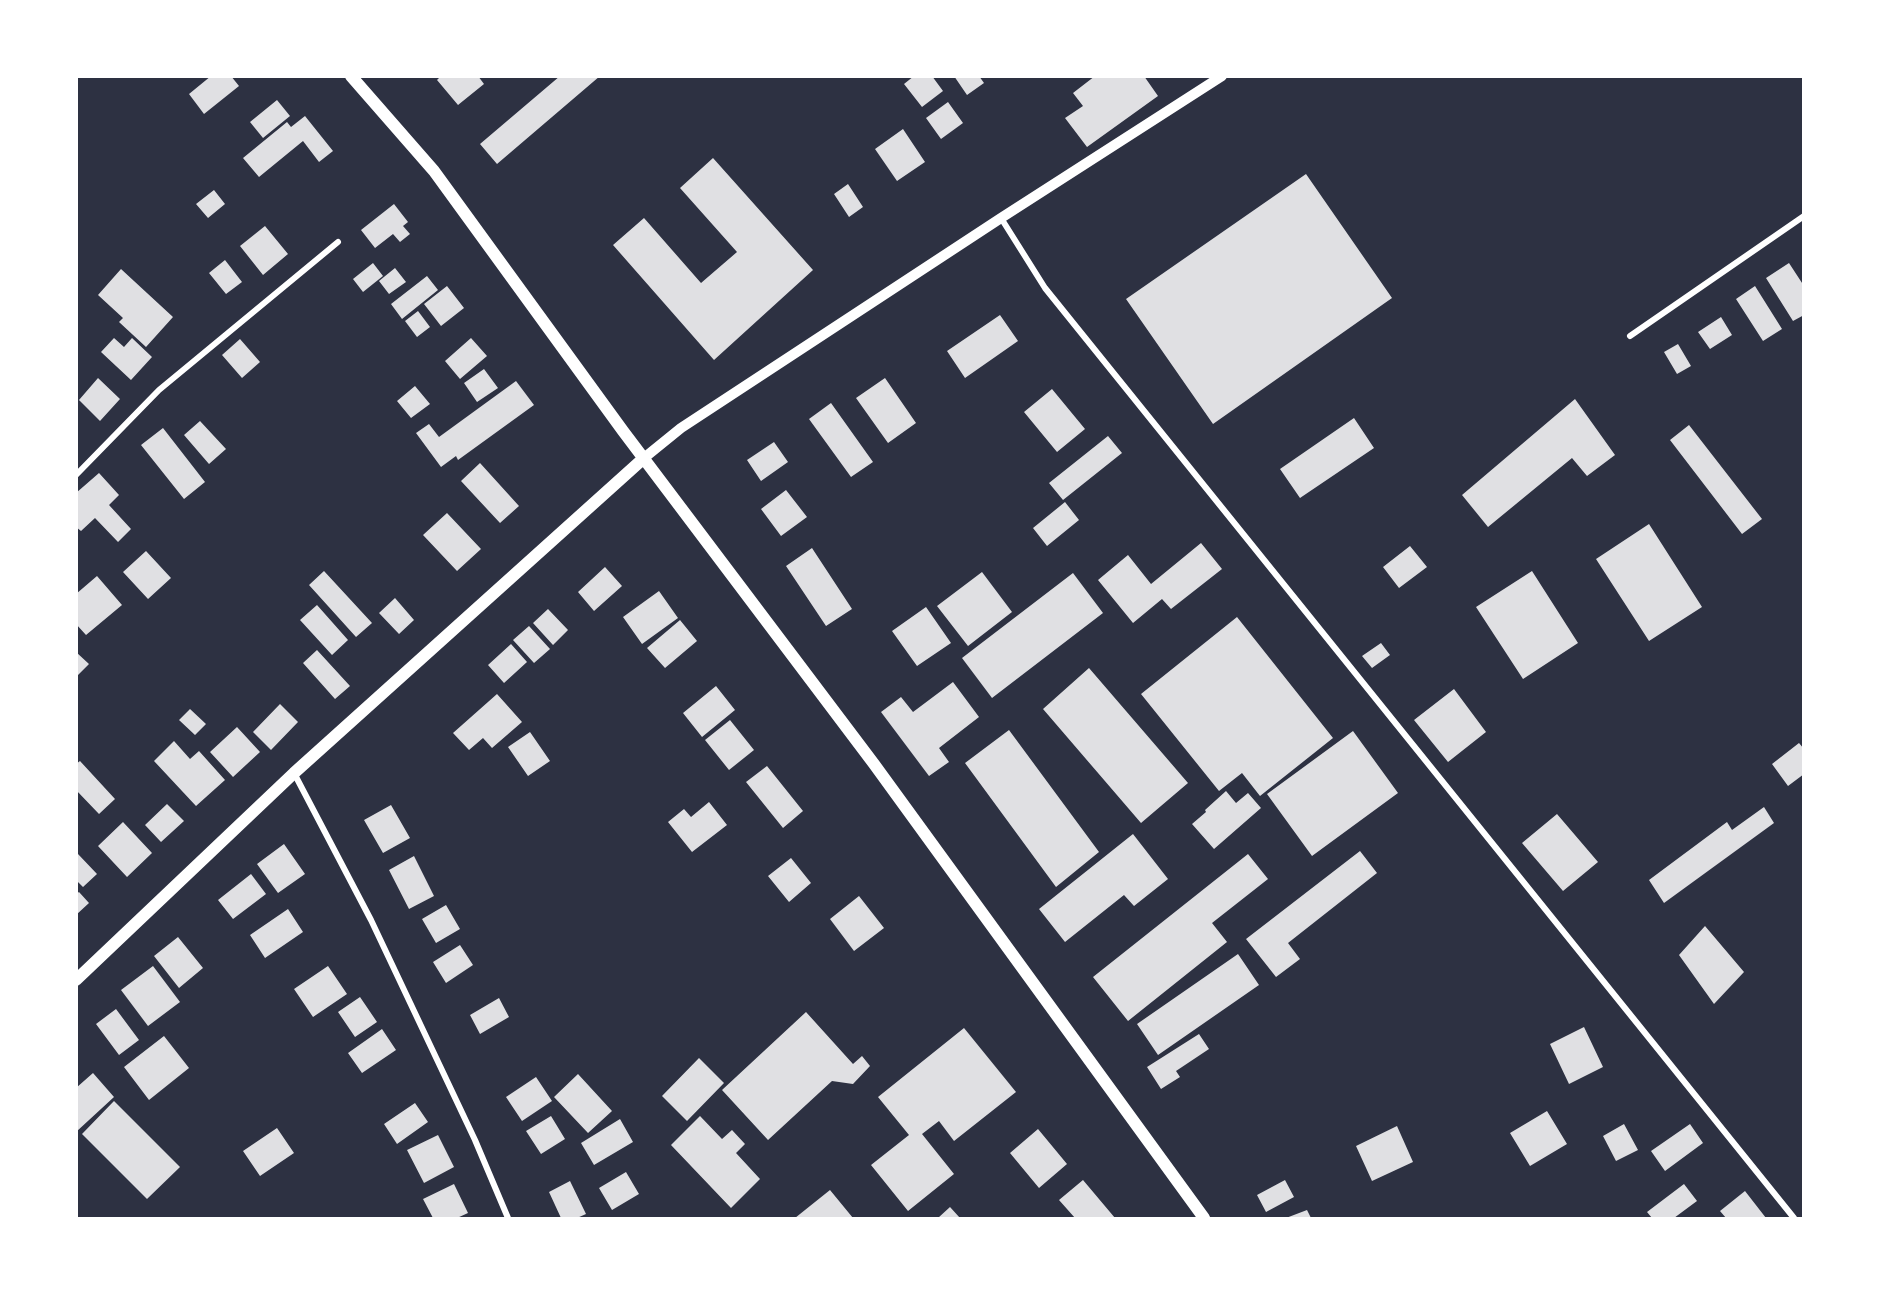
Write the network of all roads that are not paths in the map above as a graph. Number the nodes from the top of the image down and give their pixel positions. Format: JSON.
{"nodes":[{"id":1,"x":351,"y":76,"type":"edge"},
{"id":2,"x":1221,"y":77,"type":"edge"},
{"id":3,"x":1803,"y":216,"type":"edge"},
{"id":4,"x":1001,"y":218,"type":"junction"},
{"id":5,"x":338,"y":242,"type":"dead end"},
{"id":6,"x":1630,"y":336,"type":"dead end"},
{"id":7,"x":644,"y":458,"type":"junction"},
{"id":8,"x":76,"y":475,"type":"edge"},
{"id":9,"x":294,"y":773,"type":"junction"},
{"id":10,"x":76,"y":980,"type":"edge"},
{"id":11,"x":508,"y":1218,"type":"edge"},
{"id":12,"x":1204,"y":1218,"type":"edge"},
{"id":13,"x":1794,"y":1218,"type":"edge"}],
"edges":[{"from":1,"to":7,"type":"main road"},
{"from":2,"to":4,"type":"street"},
{"from":3,"to":6,"type":"street"},
{"from":4,"to":7,"type":"street"},
{"from":4,"to":13,"type":"street"},
{"from":5,"to":8,"type":"street"},
{"from":7,"to":9,"type":"main road"},
{"from":7,"to":12,"type":"main road"},
{"from":9,"to":10,"type":"main road"},
{"from":9,"to":11,"type":"street"}]}
